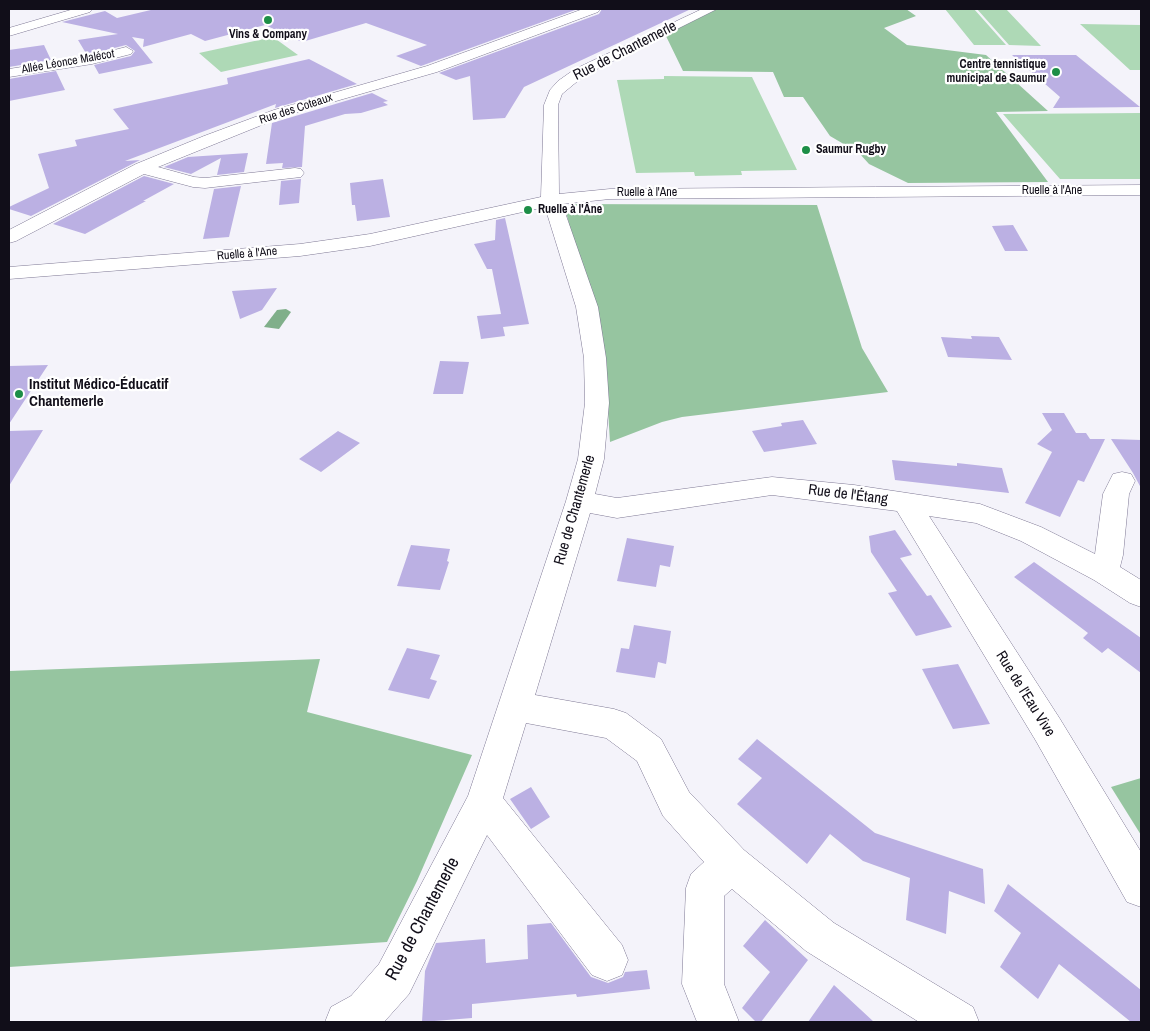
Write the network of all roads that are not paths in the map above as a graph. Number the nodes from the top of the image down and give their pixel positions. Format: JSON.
{"nodes":[{"id":1,"x":71,"y":9,"type":"edge"},
{"id":2,"x":86,"y":9,"type":"edge"},
{"id":3,"x":594,"y":9,"type":"edge"},
{"id":4,"x":711,"y":9,"type":"edge"},
{"id":5,"x":9,"y":31,"type":"edge"},
{"id":6,"x":126,"y":51,"type":"dead end"},
{"id":7,"x":9,"y":73,"type":"edge"},
{"id":8,"x":142,"y":168,"type":"junction"},
{"id":9,"x":295,"y":173,"type":"dead end"},
{"id":10,"x":1141,"y":190,"type":"edge"},
{"id":11,"x":552,"y":200,"type":"junction"},
{"id":12,"x":9,"y":237,"type":"edge"},
{"id":13,"x":9,"y":274,"type":"edge"},
{"id":14,"x":1122,"y":481,"type":"dead end"},
{"id":15,"x":580,"y":501,"type":"junction"},
{"id":16,"x":906,"y":503,"type":"junction"},
{"id":17,"x":1104,"y":572,"type":"junction"},
{"id":18,"x":1141,"y":595,"type":"edge"},
{"id":19,"x":515,"y":706,"type":"junction"},
{"id":20,"x":484,"y":802,"type":"junction"},
{"id":21,"x":731,"y":862,"type":"junction"},
{"id":22,"x":1141,"y":888,"type":"edge"},
{"id":23,"x":607,"y":960,"type":"dead end"},
{"id":24,"x":346,"y":1022,"type":"edge"},
{"id":25,"x":718,"y":1022,"type":"edge"},
{"id":26,"x":958,"y":1022,"type":"edge"}],
"edges":[{"from":1,"to":5,"type":"street"},
{"from":2,"to":5,"type":"street"},
{"from":3,"to":8,"type":"street","name":"Rue des Coteaux"},
{"from":4,"to":11,"type":"street","name":"Rue de Chantemerle"},
{"from":6,"to":7,"type":"street","name":"Allée Léonce Malécot"},
{"from":8,"to":9,"type":"street"},
{"from":8,"to":12,"type":"street","name":"Rue des Coteaux"},
{"from":10,"to":11,"type":"street","name":"Ruelle à l'Ane"},
{"from":11,"to":13,"type":"street","name":"Ruelle à l'Ane"},
{"from":11,"to":15,"type":"street","name":"Rue de Chantemerle"},
{"from":14,"to":17,"type":"street"},
{"from":15,"to":16,"type":"street","name":"Rue de l'Étang"},
{"from":15,"to":19,"type":"street","name":"Rue de Chantemerle"},
{"from":16,"to":17,"type":"street","name":"Rue de l'Étang"},
{"from":16,"to":22,"type":"street","name":"Rue de l'Eau Vive"},
{"from":17,"to":18,"type":"street","name":"Rue de l'Étang"},
{"from":19,"to":20,"type":"street","name":"Rue de Chantemerle"},
{"from":19,"to":21,"type":"street"},
{"from":20,"to":23,"type":"street"},
{"from":20,"to":24,"type":"street","name":"Rue de Chantemerle"},
{"from":21,"to":25,"type":"street"},
{"from":21,"to":26,"type":"street"}]}
